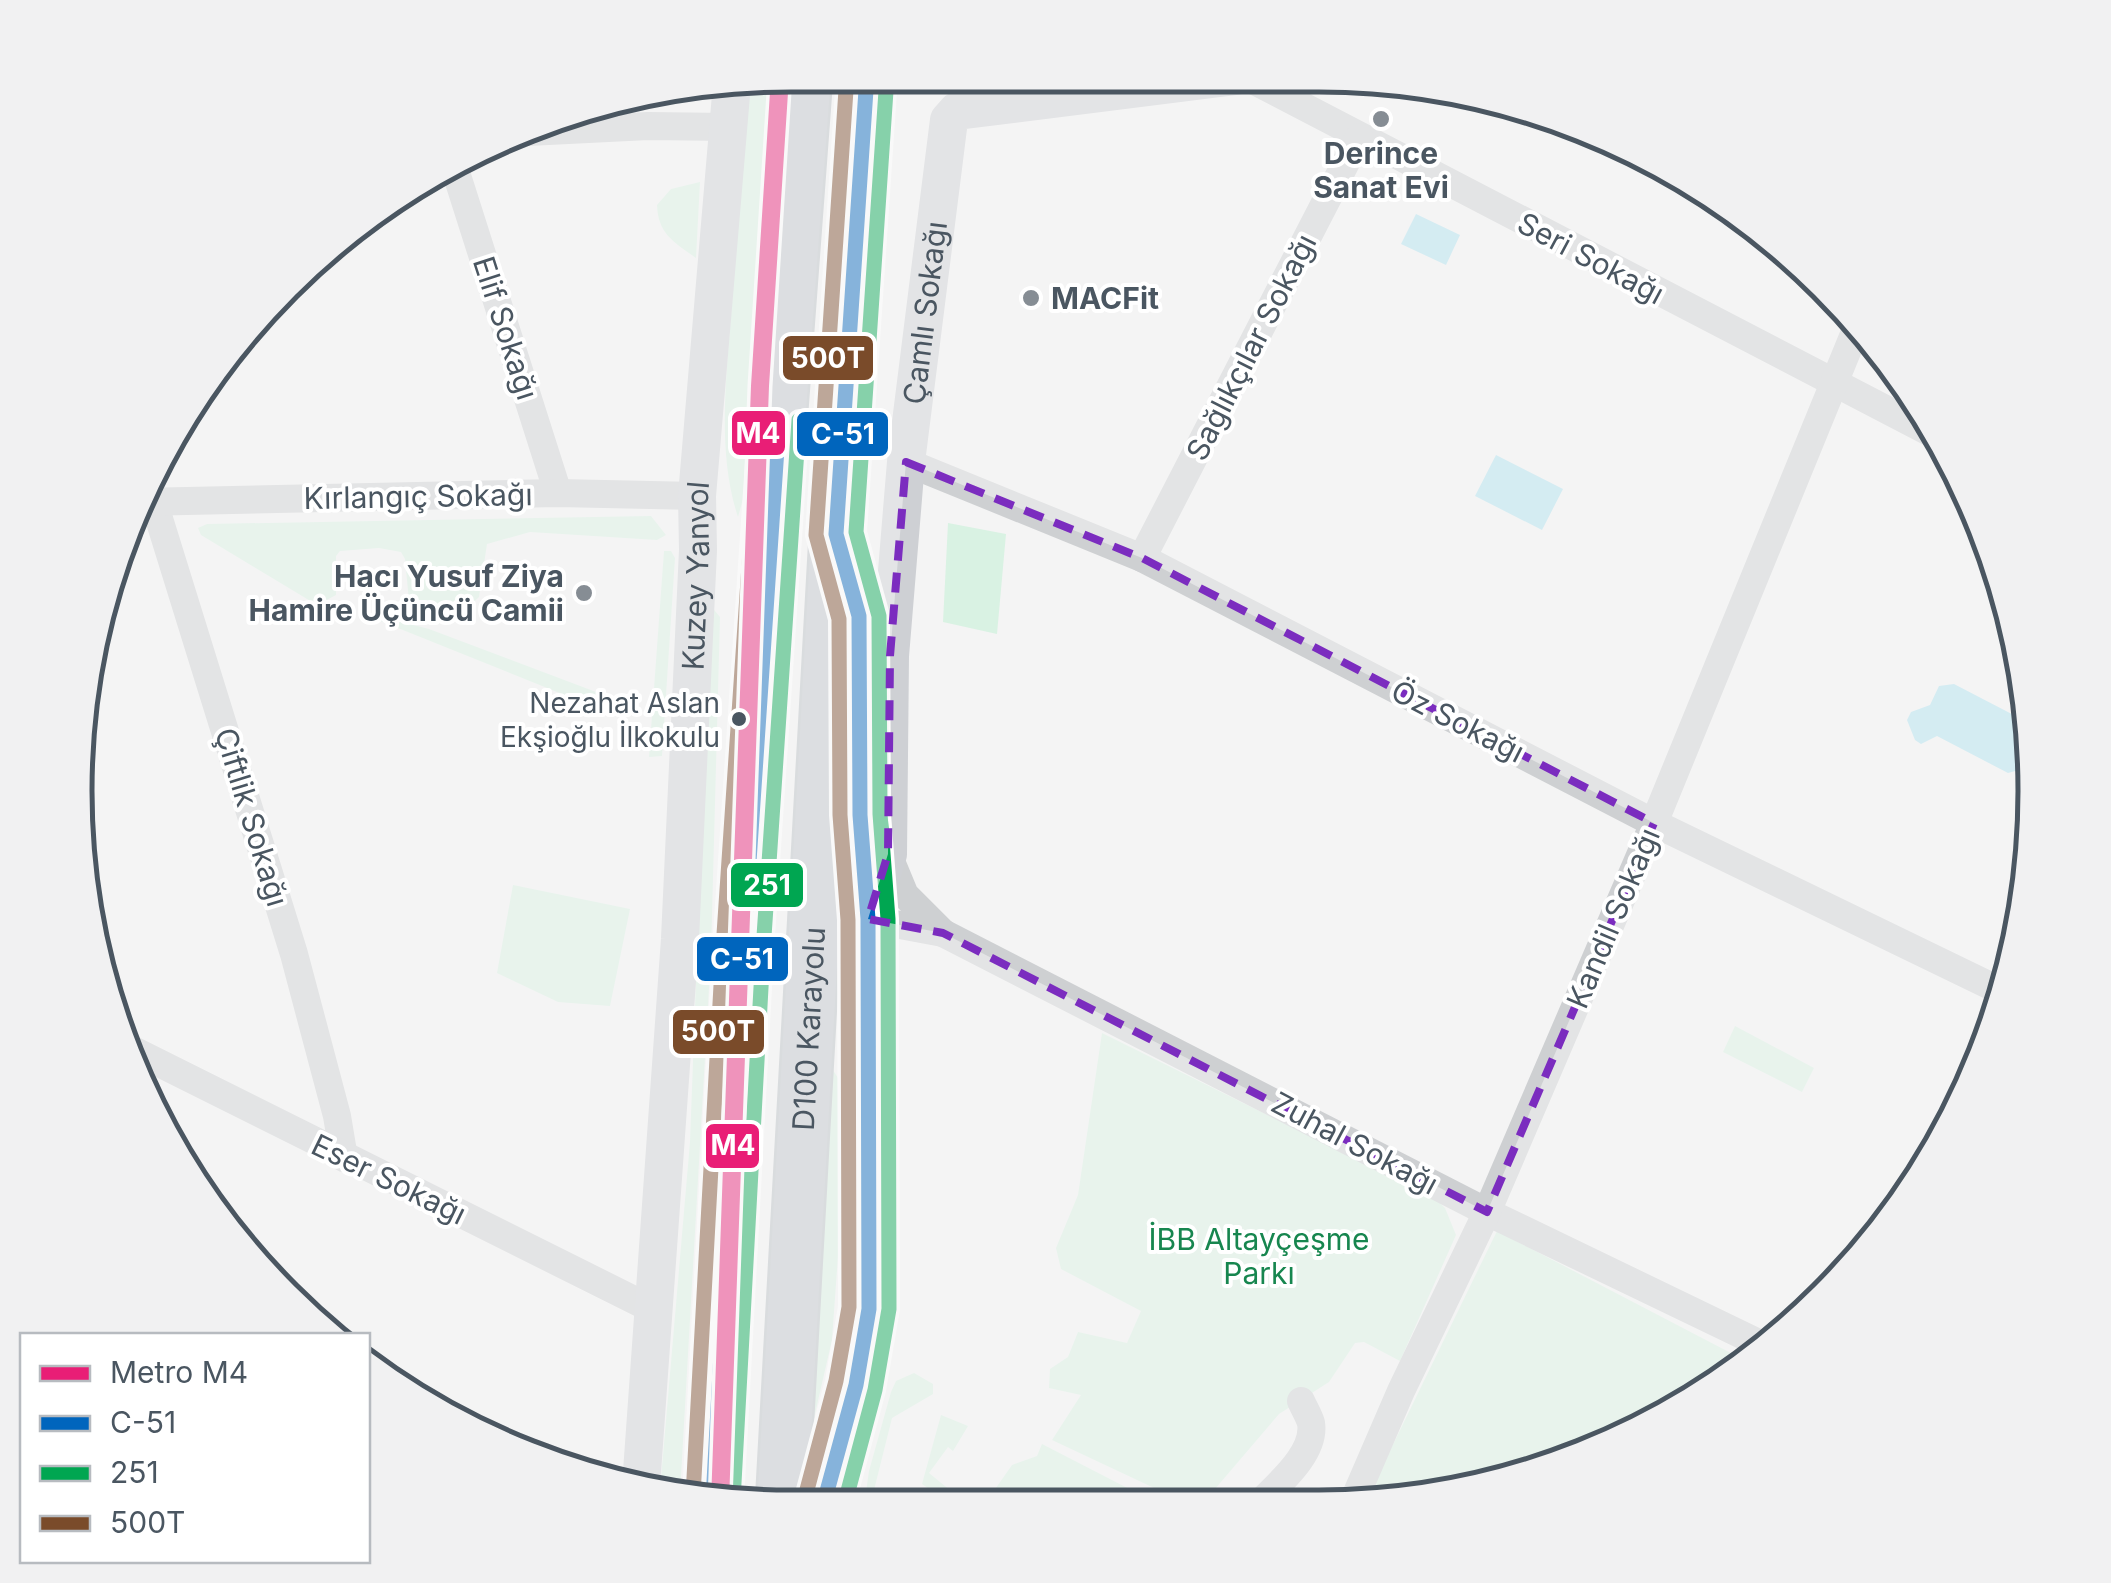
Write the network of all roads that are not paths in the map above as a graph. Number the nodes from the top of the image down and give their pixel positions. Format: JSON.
{"nodes":[{"id":1,"x":805,"y":92,"type":"edge"},
{"id":2,"x":866,"y":92,"type":"edge"},
{"id":3,"x":1108,"y":92,"type":"edge"},
{"id":4,"x":1276,"y":92,"type":"edge"},
{"id":5,"x":731,"y":95,"type":"edge"},
{"id":6,"x":730,"y":127,"type":"junction"},
{"id":7,"x":567,"y":130,"type":"edge"},
{"id":8,"x":1360,"y":136,"type":"junction"},
{"id":9,"x":458,"y":178,"type":"edge"},
{"id":10,"x":1852,"y":340,"type":"edge"},
{"id":11,"x":1833,"y":384,"type":"junction"},
{"id":12,"x":1915,"y":425,"type":"edge"},
{"id":13,"x":906,"y":462,"type":"junction"},
{"id":14,"x":160,"y":494,"type":"edge"},
{"id":15,"x":558,"y":494,"type":"junction"},
{"id":16,"x":697,"y":496,"type":"junction"},
{"id":17,"x":152,"y":510,"type":"edge"},
{"id":18,"x":836,"y":534,"type":"junction"},
{"id":19,"x":1142,"y":558,"type":"junction"},
{"id":20,"x":1654,"y":823,"type":"junction"},
{"id":21,"x":888,"y":854,"type":"junction"},
{"id":22,"x":868,"y":918,"type":"junction"},
{"id":23,"x":943,"y":933,"type":"junction"},
{"id":24,"x":1990,"y":987,"type":"edge"},
{"id":25,"x":145,"y":1056,"type":"edge"},
{"id":26,"x":344,"y":1158,"type":"junction"},
{"id":27,"x":1487,"y":1212,"type":"junction"},
{"id":28,"x":654,"y":1310,"type":"junction"},
{"id":29,"x":1752,"y":1340,"type":"edge"},
{"id":30,"x":1301,"y":1401,"type":"dead end"},
{"id":31,"x":642,"y":1474,"type":"edge"},
{"id":32,"x":713,"y":1486,"type":"edge"},
{"id":33,"x":1359,"y":1489,"type":"edge"},
{"id":34,"x":783,"y":1490,"type":"edge"},
{"id":35,"x":827,"y":1490,"type":"edge"},
{"id":36,"x":1272,"y":1490,"type":"edge"}],
"edges":[{"from":1,"to":32,"type":"highway"},
{"from":2,"to":18,"type":"highway","name":"D100 Karayolu"},
{"from":3,"to":13,"type":"main road","name":"Çamlı Sokağı"},
{"from":4,"to":8,"type":"street","name":"Seri Sokağı"},
{"from":5,"to":6,"type":"main road","name":"Kuzey Yanyol"},
{"from":6,"to":7,"type":"street"},
{"from":6,"to":16,"type":"main road","name":"Kuzey Yanyol"},
{"from":8,"to":11,"type":"street","name":"Seri Sokağı"},
{"from":8,"to":19,"type":"street","name":"Sağlıkçılar Sokağı"},
{"from":9,"to":15,"type":"street","name":"Elif Sokağı"},
{"from":10,"to":11,"type":"street","name":"Kandil Sokağı"},
{"from":11,"to":12,"type":"street","name":"Seri Sokağı"},
{"from":11,"to":20,"type":"street","name":"Kandil Sokağı"},
{"from":13,"to":19,"type":"street","name":"Öz Sokağı"},
{"from":13,"to":21,"type":"main road","name":"Çamlı Sokağı"},
{"from":14,"to":15,"type":"street","name":"Kırlangıç Sokağı"},
{"from":15,"to":16,"type":"street","name":"Kırlangıç Sokağı"},
{"from":16,"to":28,"type":"main road","name":"Kuzey Yanyol"},
{"from":17,"to":26,"type":"street","name":"Çiftlik Sokağı"},
{"from":18,"to":22,"type":"highway"},
{"from":18,"to":34,"type":"highway","name":"D100 Karayolu"},
{"from":19,"to":20,"type":"street","name":"Öz Sokağı"},
{"from":20,"to":24,"type":"street","name":"Öz Sokağı"},
{"from":20,"to":27,"type":"street","name":"Kandil Sokağı"},
{"from":21,"to":22,"type":"main road","name":"Çamlı Sokağı"},
{"from":21,"to":23,"type":"street","name":"Zuhal Sokağı"},
{"from":22,"to":23,"type":"street","name":"Zuhal Sokağı"},
{"from":22,"to":35,"type":"highway"},
{"from":23,"to":27,"type":"street","name":"Zuhal Sokağı"},
{"from":25,"to":26,"type":"street","name":"Eser Sokağı"},
{"from":26,"to":28,"type":"street","name":"Eser Sokağı"},
{"from":27,"to":29,"type":"street","name":"Zuhal Sokağı"},
{"from":27,"to":33,"type":"street","name":"Kandil Sokağı"},
{"from":28,"to":31,"type":"main road","name":"Kuzey Yanyol"},
{"from":30,"to":36,"type":"street"}]}
